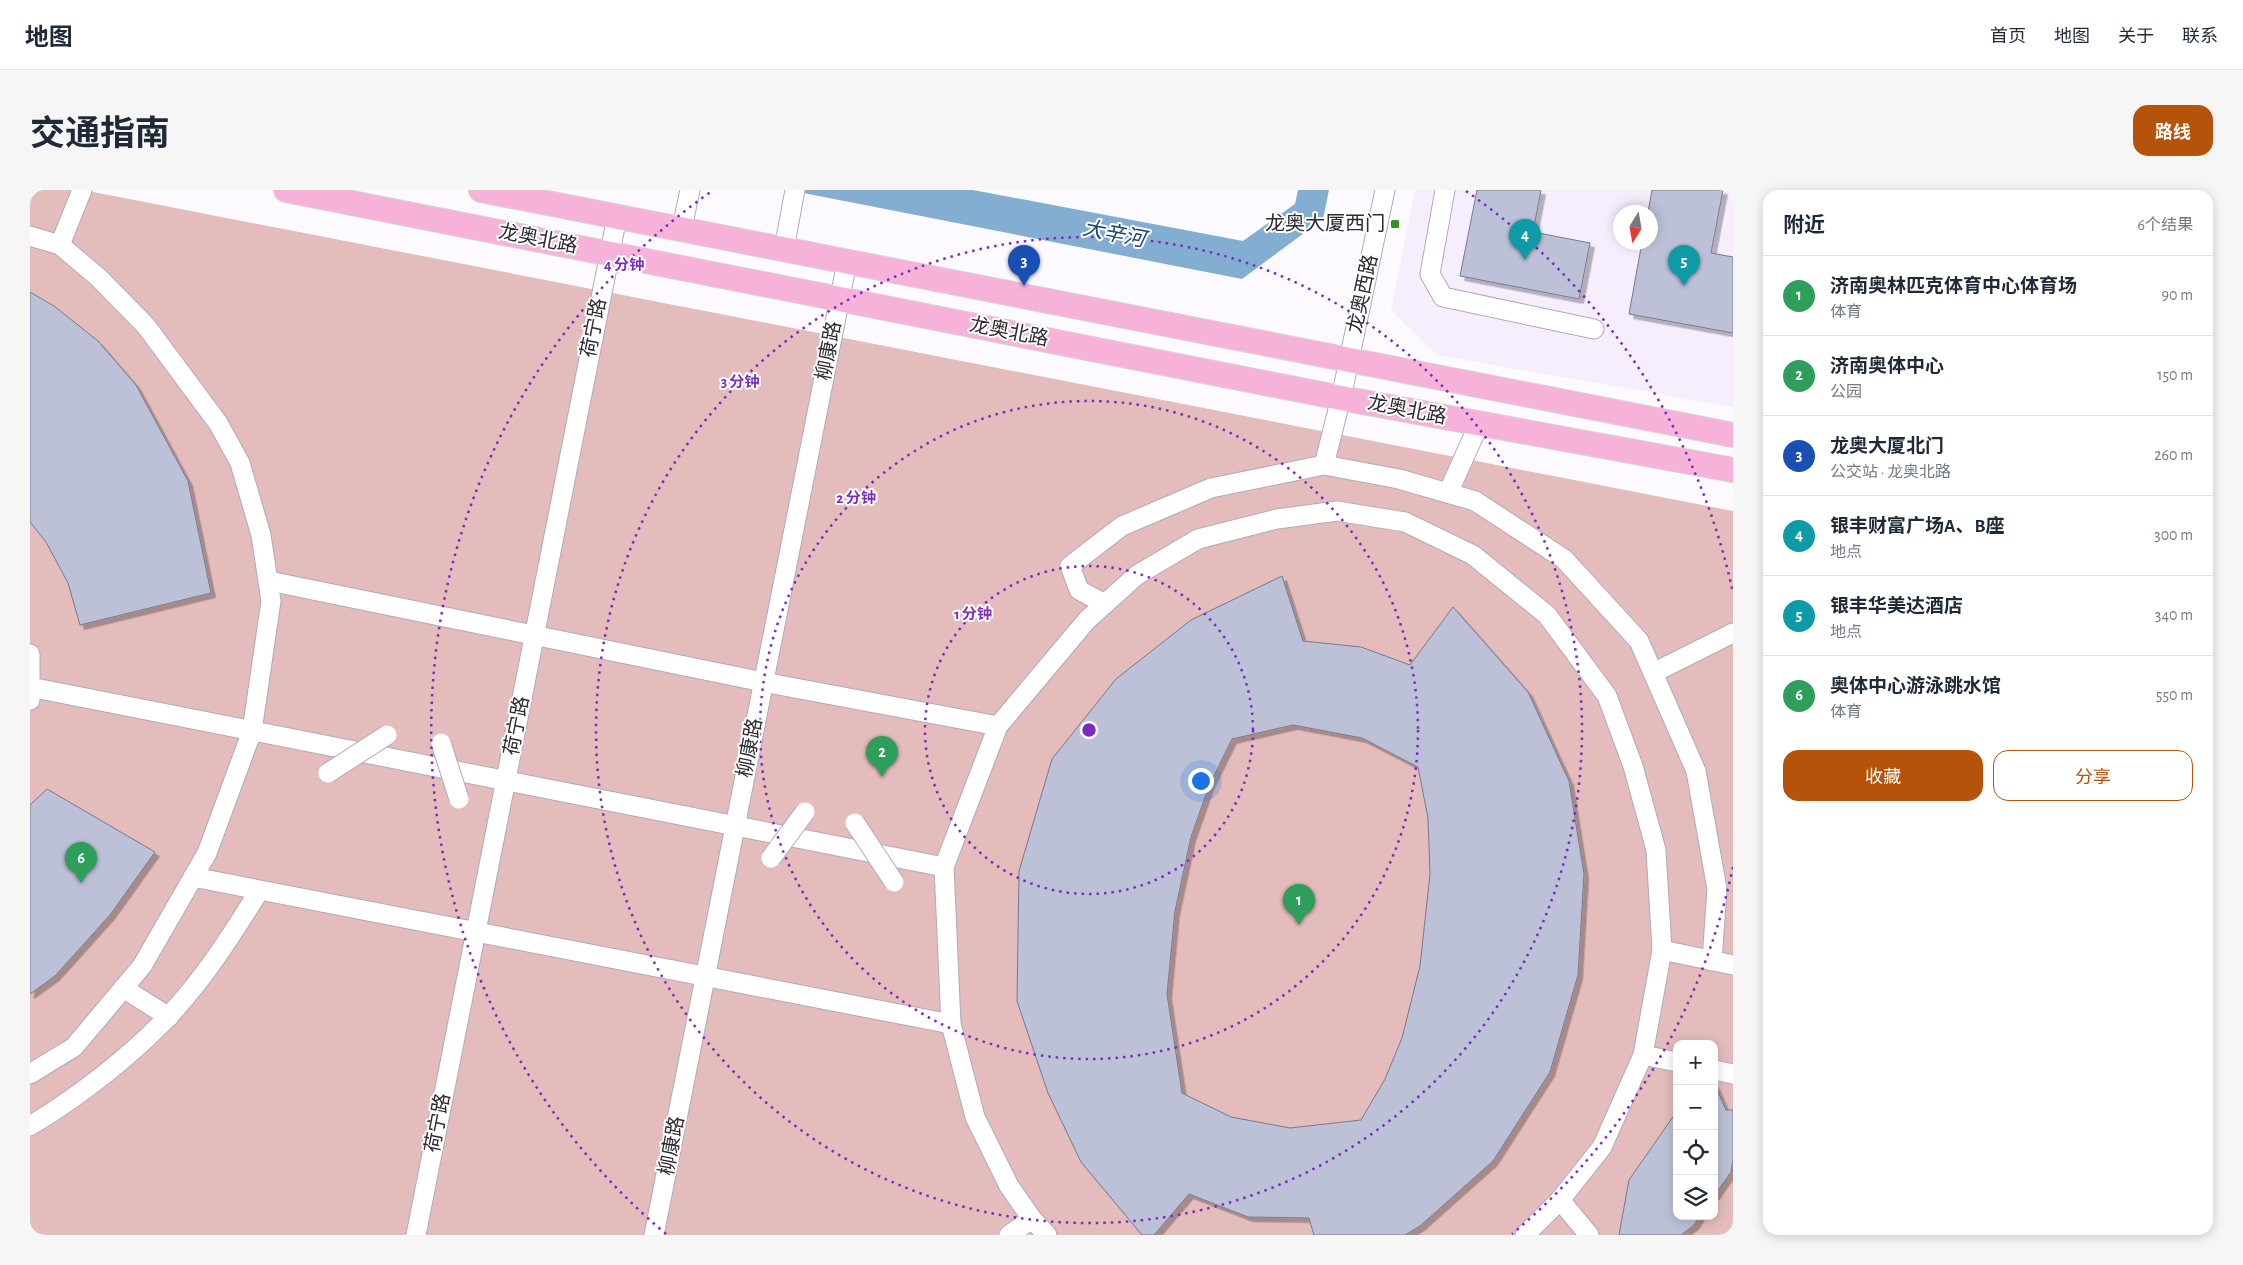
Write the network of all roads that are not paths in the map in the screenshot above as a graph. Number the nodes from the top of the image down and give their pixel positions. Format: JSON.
{"nodes":[{"id":1,"x":82,"y":190,"type":"edge"},
{"id":2,"x":286,"y":190,"type":"edge"},
{"id":3,"x":481,"y":190,"type":"edge"},
{"id":4,"x":690,"y":190,"type":"edge"},
{"id":5,"x":1385,"y":190,"type":"edge"},
{"id":6,"x":1445,"y":190,"type":"edge"},
{"id":7,"x":795,"y":192,"type":"edge"},
{"id":8,"x":617,"y":216,"type":"junction"},
{"id":9,"x":682,"y":228,"type":"junction"},
{"id":10,"x":30,"y":236,"type":"edge"},
{"id":11,"x":60,"y":245,"type":"junction"},
{"id":12,"x":784,"y":249,"type":"junction"},
{"id":13,"x":608,"y":253,"type":"junction"},
{"id":14,"x":847,"y":262,"type":"junction"},
{"id":15,"x":840,"y":298,"type":"junction"},
{"id":16,"x":1594,"y":329,"type":"dead end"},
{"id":17,"x":1348,"y":361,"type":"junction"},
{"id":18,"x":1341,"y":398,"type":"junction"},
{"id":19,"x":1479,"y":424,"type":"junction"},
{"id":20,"x":1733,"y":435,"type":"edge"},
{"id":21,"x":1324,"y":466,"type":"junction"},
{"id":22,"x":1733,"y":470,"type":"edge"},
{"id":23,"x":1448,"y":493,"type":"junction"},
{"id":24,"x":269,"y":581,"type":"junction"},
{"id":25,"x":1105,"y":604,"type":"junction"},
{"id":26,"x":1733,"y":633,"type":"edge"},
{"id":27,"x":535,"y":635,"type":"junction"},
{"id":28,"x":30,"y":654,"type":"edge"},
{"id":29,"x":1653,"y":673,"type":"junction"},
{"id":30,"x":763,"y":682,"type":"junction"},
{"id":31,"x":30,"y":692,"type":"edge"},
{"id":32,"x":998,"y":726,"type":"junction"},
{"id":33,"x":252,"y":731,"type":"junction"},
{"id":34,"x":392,"y":732,"type":"dead end"},
{"id":35,"x":440,"y":740,"type":"dead end"},
{"id":36,"x":328,"y":774,"type":"dead end"},
{"id":37,"x":507,"y":781,"type":"junction"},
{"id":38,"x":459,"y":799,"type":"dead end"},
{"id":39,"x":806,"y":811,"type":"dead end"},
{"id":40,"x":854,"y":821,"type":"dead end"},
{"id":41,"x":735,"y":826,"type":"junction"},
{"id":42,"x":771,"y":858,"type":"dead end"},
{"id":43,"x":944,"y":867,"type":"junction"},
{"id":44,"x":193,"y":877,"type":"junction"},
{"id":45,"x":894,"y":882,"type":"dead end"},
{"id":46,"x":259,"y":891,"type":"junction"},
{"id":47,"x":475,"y":932,"type":"junction"},
{"id":48,"x":1662,"y":950,"type":"junction"},
{"id":49,"x":1712,"y":960,"type":"junction"},
{"id":50,"x":1733,"y":965,"type":"edge"},
{"id":51,"x":706,"y":976,"type":"junction"},
{"id":52,"x":123,"y":988,"type":"junction"},
{"id":53,"x":168,"y":1017,"type":"junction"},
{"id":54,"x":951,"y":1024,"type":"junction"},
{"id":55,"x":1643,"y":1055,"type":"junction"},
{"id":56,"x":1673,"y":1061,"type":"edge"},
{"id":57,"x":1718,"y":1071,"type":"edge"},
{"id":58,"x":30,"y":1074,"type":"edge"},
{"id":59,"x":1733,"y":1074,"type":"edge"},
{"id":60,"x":30,"y":1126,"type":"edge"},
{"id":61,"x":1560,"y":1200,"type":"junction"},
{"id":62,"x":1032,"y":1219,"type":"junction"},
{"id":63,"x":416,"y":1235,"type":"edge"},
{"id":64,"x":654,"y":1235,"type":"edge"},
{"id":65,"x":1009,"y":1235,"type":"edge"},
{"id":66,"x":1047,"y":1235,"type":"edge"},
{"id":67,"x":1525,"y":1235,"type":"edge"},
{"id":68,"x":1589,"y":1235,"type":"edge"}],
"edges":[{"from":1,"to":11,"type":"street"},
{"from":2,"to":13,"type":"main road","name":"龙奥北路"},
{"from":3,"to":8,"type":"main road","name":"龙奥北路"},
{"from":4,"to":9,"type":"street"},
{"from":5,"to":17,"type":"street","name":"龙奥西路"},
{"from":6,"to":16,"type":"street"},
{"from":7,"to":12,"type":"street"},
{"from":8,"to":9,"type":"main road","name":"龙奥北路"},
{"from":8,"to":13,"type":"street","name":"荷宁路"},
{"from":9,"to":12,"type":"main road","name":"龙奥北路"},
{"from":10,"to":11,"type":"street"},
{"from":11,"to":24,"type":"street"},
{"from":12,"to":14,"type":"main road","name":"龙奥北路"},
{"from":13,"to":15,"type":"main road","name":"龙奥北路"},
{"from":13,"to":27,"type":"street","name":"荷宁路"},
{"from":14,"to":15,"type":"street","name":"柳康路"},
{"from":14,"to":17,"type":"main road","name":"龙奥北路"},
{"from":15,"to":18,"type":"main road","name":"龙奥北路"},
{"from":15,"to":30,"type":"street","name":"柳康路"},
{"from":17,"to":18,"type":"street","name":"龙奥西路"},
{"from":17,"to":20,"type":"main road","name":"龙奥北路"},
{"from":18,"to":19,"type":"main road","name":"龙奥北路"},
{"from":18,"to":21,"type":"street","name":"龙奥西路"},
{"from":19,"to":22,"type":"main road","name":"龙奥北路"},
{"from":19,"to":23,"type":"street"},
{"from":21,"to":23,"type":"street"},
{"from":21,"to":25,"type":"street"},
{"from":23,"to":29,"type":"street"},
{"from":24,"to":27,"type":"street"},
{"from":24,"to":33,"type":"street"},
{"from":25,"to":32,"type":"street"},
{"from":25,"to":48,"type":"street"},
{"from":26,"to":29,"type":"street"},
{"from":27,"to":30,"type":"street"},
{"from":27,"to":37,"type":"street","name":"荷宁路"},
{"from":28,"to":31,"type":"street"},
{"from":29,"to":49,"type":"street"},
{"from":30,"to":32,"type":"street"},
{"from":30,"to":41,"type":"street","name":"柳康路"},
{"from":31,"to":33,"type":"street"},
{"from":32,"to":43,"type":"street"},
{"from":33,"to":37,"type":"street"},
{"from":33,"to":44,"type":"street"},
{"from":34,"to":36,"type":"street","bridge":true},
{"from":35,"to":38,"type":"street","bridge":true},
{"from":37,"to":41,"type":"street"},
{"from":37,"to":47,"type":"street","name":"荷宁路"},
{"from":39,"to":42,"type":"street","bridge":true},
{"from":40,"to":45,"type":"street","bridge":true},
{"from":41,"to":43,"type":"street"},
{"from":41,"to":51,"type":"street","name":"柳康路"},
{"from":43,"to":54,"type":"street"},
{"from":44,"to":46,"type":"street"},
{"from":44,"to":52,"type":"street"},
{"from":46,"to":47,"type":"street"},
{"from":46,"to":53,"type":"street"},
{"from":47,"to":51,"type":"street"},
{"from":47,"to":63,"type":"street","name":"荷宁路"},
{"from":48,"to":49,"type":"street"},
{"from":48,"to":55,"type":"street"},
{"from":49,"to":50,"type":"street"},
{"from":51,"to":54,"type":"street"},
{"from":51,"to":64,"type":"street","name":"柳康路"},
{"from":52,"to":53,"type":"street"},
{"from":52,"to":58,"type":"street"},
{"from":53,"to":60,"type":"street"},
{"from":54,"to":62,"type":"street"},
{"from":55,"to":56,"type":"street"},
{"from":55,"to":61,"type":"street"},
{"from":57,"to":59,"type":"street"},
{"from":61,"to":67,"type":"street"},
{"from":61,"to":68,"type":"street"},
{"from":62,"to":65,"type":"street"},
{"from":62,"to":66,"type":"street"}]}
